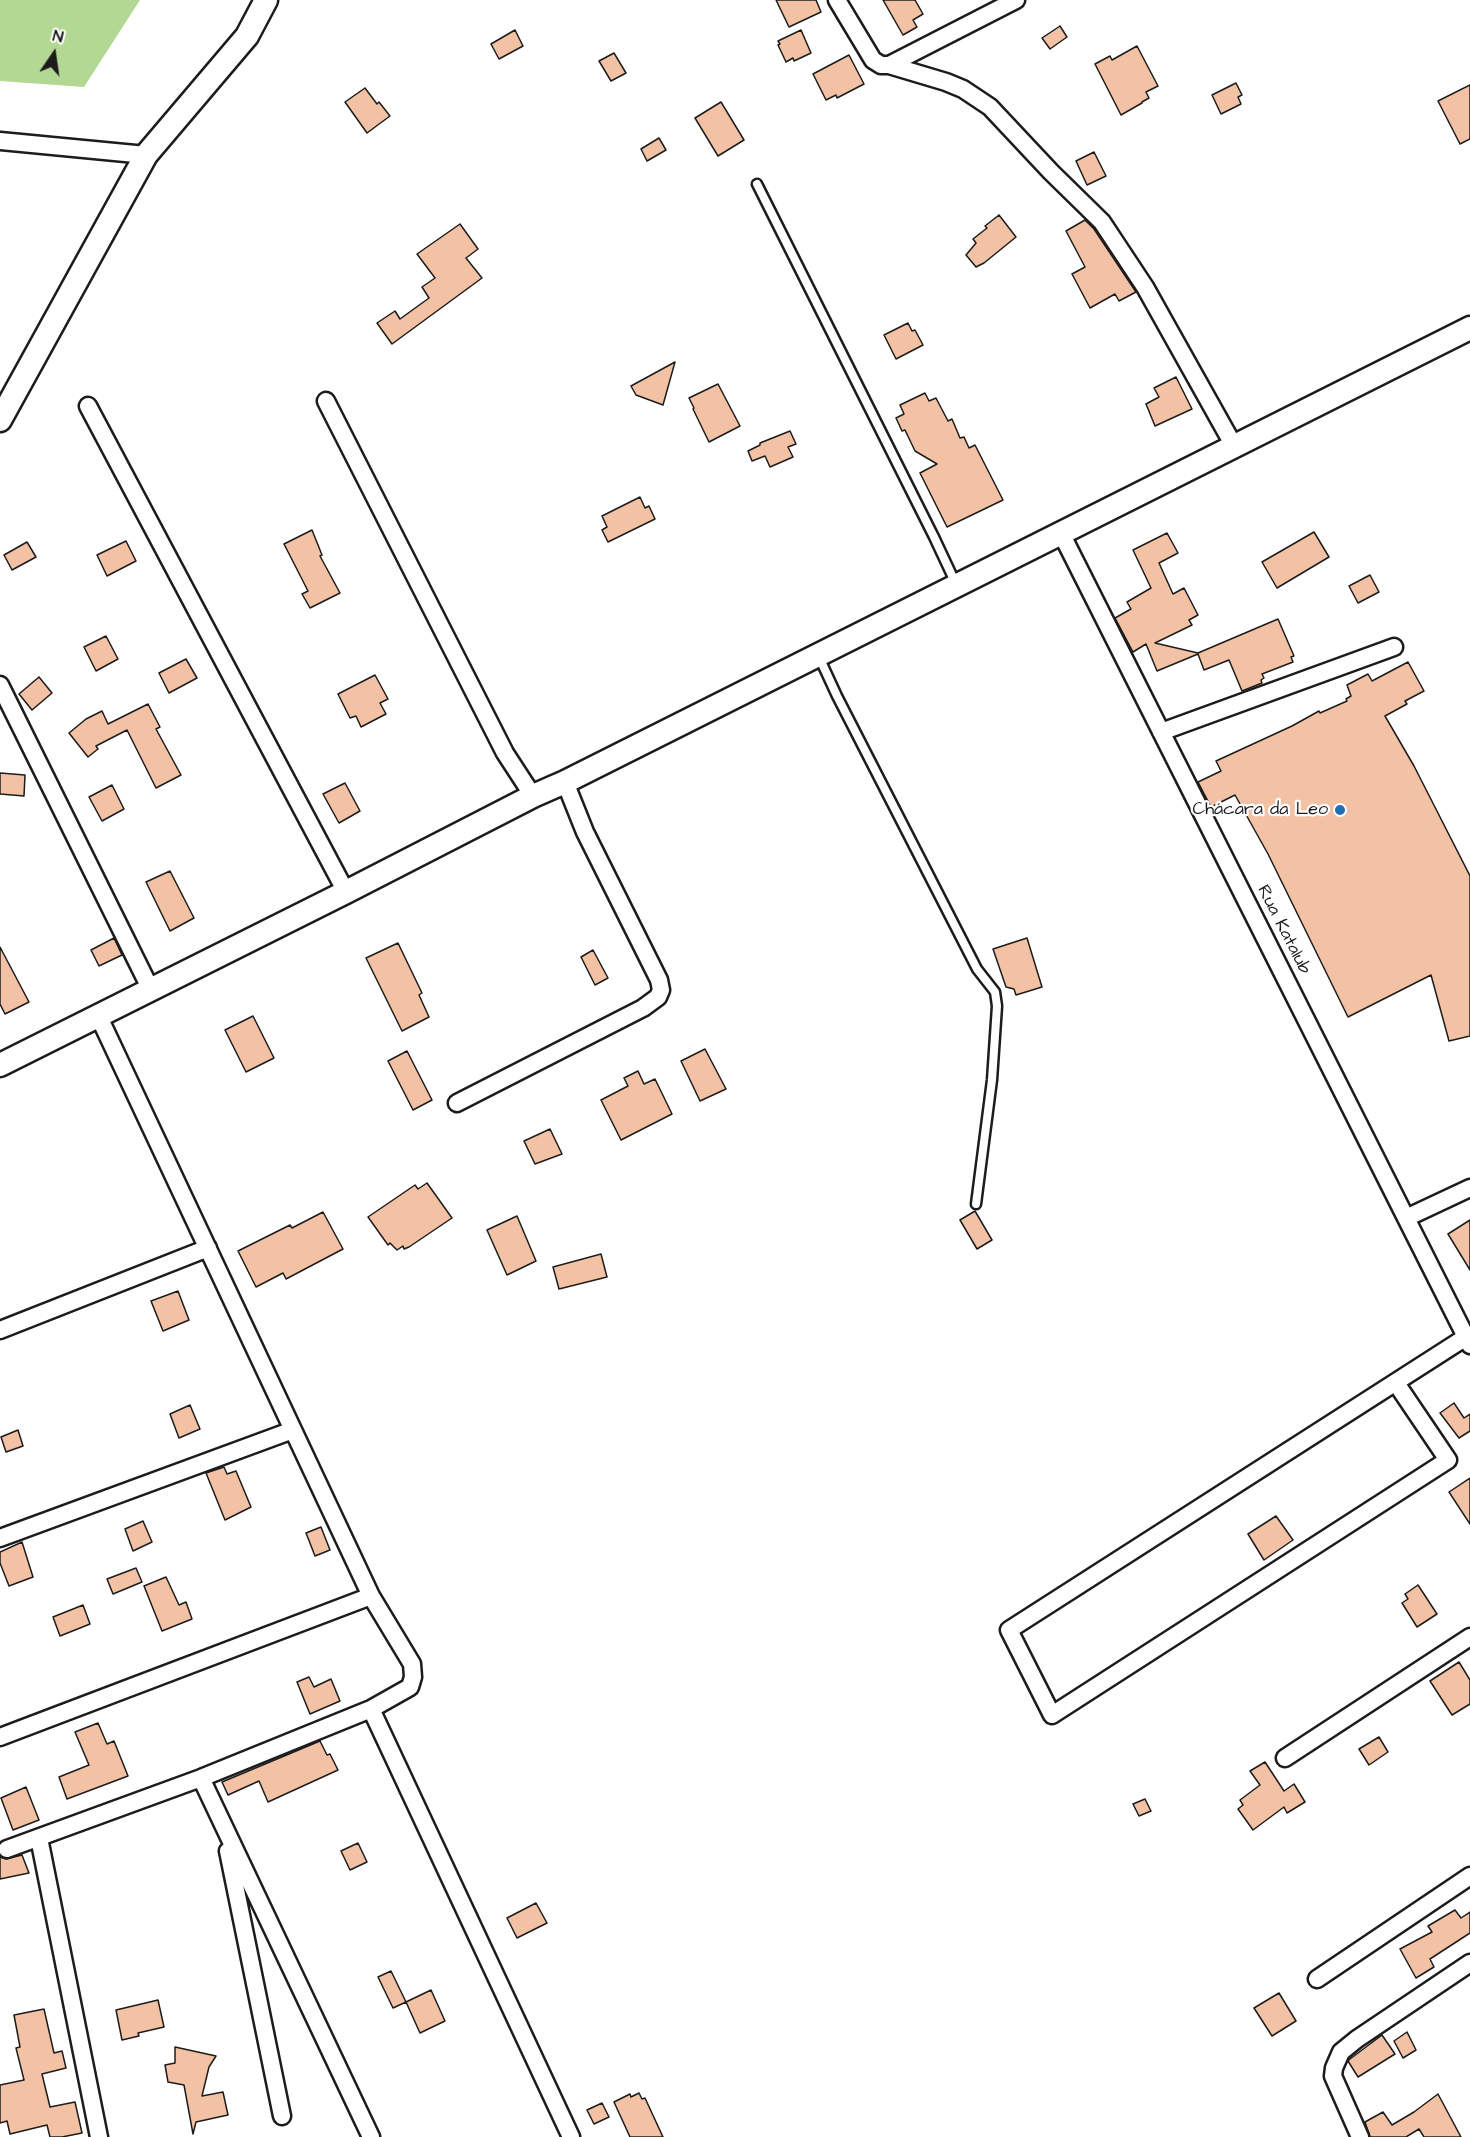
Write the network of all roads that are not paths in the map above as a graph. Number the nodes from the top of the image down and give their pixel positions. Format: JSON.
{"nodes":[{"id":1,"x":266,"y":0,"type":"edge"},
{"id":2,"x":837,"y":0,"type":"edge"},
{"id":3,"x":1016,"y":0,"type":"edge"},
{"id":4,"x":889,"y":65,"type":"junction"},
{"id":5,"x":0,"y":141,"type":"edge"},
{"id":6,"x":146,"y":154,"type":"junction"},
{"id":7,"x":757,"y":184,"type":"dead end"},
{"id":8,"x":1470,"y":328,"type":"edge"},
{"id":9,"x":326,"y":401,"type":"dead end"},
{"id":10,"x":88,"y":406,"type":"dead end"},
{"id":11,"x":0,"y":420,"type":"edge"},
{"id":12,"x":1234,"y":446,"type":"junction"},
{"id":13,"x":1061,"y":533,"type":"junction"},
{"id":14,"x":956,"y":585,"type":"junction"},
{"id":15,"x":1394,"y":647,"type":"dead end"},
{"id":16,"x":818,"y":654,"type":"junction"},
{"id":17,"x":0,"y":686,"type":"edge"},
{"id":18,"x":1161,"y":732,"type":"junction"},
{"id":19,"x":566,"y":782,"type":"junction"},
{"id":20,"x":533,"y":796,"type":"junction"},
{"id":21,"x":346,"y":892,"type":"junction"},
{"id":22,"x":151,"y":990,"type":"junction"},
{"id":23,"x":99,"y":1017,"type":"junction"},
{"id":24,"x":0,"y":1065,"type":"edge"},
{"id":25,"x":458,"y":1103,"type":"dead end"},
{"id":26,"x":1470,"y":1188,"type":"edge"},
{"id":27,"x":975,"y":1204,"type":"dead end"},
{"id":28,"x":1406,"y":1218,"type":"junction"},
{"id":29,"x":208,"y":1248,"type":"junction"},
{"id":30,"x":0,"y":1330,"type":"edge"},
{"id":31,"x":1468,"y":1341,"type":"edge"},
{"id":32,"x":1396,"y":1383,"type":"junction"},
{"id":33,"x":293,"y":1430,"type":"junction"},
{"id":34,"x":0,"y":1538,"type":"edge"},
{"id":35,"x":372,"y":1596,"type":"junction"},
{"id":36,"x":1470,"y":1637,"type":"edge"},
{"id":37,"x":372,"y":1709,"type":"junction"},
{"id":38,"x":0,"y":1737,"type":"edge"},
{"id":39,"x":1285,"y":1758,"type":"dead end"},
{"id":40,"x":201,"y":1778,"type":"junction"},
{"id":41,"x":224,"y":1826,"type":"junction"},
{"id":42,"x":39,"y":1838,"type":"junction"},
{"id":43,"x":7,"y":1849,"type":"dead end"},
{"id":44,"x":1470,"y":1876,"type":"edge"},
{"id":45,"x":1470,"y":1963,"type":"edge"},
{"id":46,"x":1317,"y":1979,"type":"dead end"},
{"id":47,"x":282,"y":2116,"type":"dead end"},
{"id":48,"x":99,"y":2137,"type":"edge"},
{"id":49,"x":371,"y":2137,"type":"edge"},
{"id":50,"x":571,"y":2137,"type":"edge"},
{"id":51,"x":1360,"y":2137,"type":"edge"}],
"edges":[{"from":1,"to":6,"type":"main road"},
{"from":2,"to":4,"type":"street"},
{"from":3,"to":4,"type":"street"},
{"from":4,"to":12,"type":"street"},
{"from":5,"to":6,"type":"street"},
{"from":6,"to":11,"type":"main road"},
{"from":7,"to":14,"type":"lane"},
{"from":8,"to":12,"type":"main road"},
{"from":9,"to":20,"type":"street"},
{"from":10,"to":21,"type":"street"},
{"from":12,"to":13,"type":"main road"},
{"from":13,"to":14,"type":"main road"},
{"from":13,"to":18,"type":"street","name":"Rua Katalub"},
{"from":14,"to":16,"type":"main road"},
{"from":15,"to":18,"type":"street"},
{"from":16,"to":19,"type":"main road"},
{"from":16,"to":27,"type":"lane"},
{"from":17,"to":22,"type":"street"},
{"from":18,"to":28,"type":"street","name":"Rua Katalub"},
{"from":19,"to":20,"type":"main road"},
{"from":19,"to":25,"type":"street"},
{"from":20,"to":21,"type":"main road"},
{"from":21,"to":22,"type":"main road"},
{"from":22,"to":23,"type":"main road"},
{"from":23,"to":24,"type":"main road"},
{"from":23,"to":29,"type":"street"},
{"from":26,"to":28,"type":"street"},
{"from":28,"to":31,"type":"street","name":"Rua Katalub"},
{"from":29,"to":30,"type":"street"},
{"from":29,"to":33,"type":"street"},
{"from":31,"to":32,"type":"street"},
{"from":32,"to":32,"type":"street"},
{"from":33,"to":34,"type":"street"},
{"from":33,"to":35,"type":"street"},
{"from":35,"to":37,"type":"street"},
{"from":35,"to":38,"type":"street"},
{"from":36,"to":39,"type":"street"},
{"from":37,"to":40,"type":"street"},
{"from":37,"to":50,"type":"street"},
{"from":40,"to":41,"type":"street"},
{"from":40,"to":42,"type":"street"},
{"from":41,"to":47,"type":"street"},
{"from":41,"to":49,"type":"street"},
{"from":42,"to":43,"type":"street"},
{"from":42,"to":48,"type":"street"},
{"from":44,"to":46,"type":"street"},
{"from":45,"to":51,"type":"street"}]}
